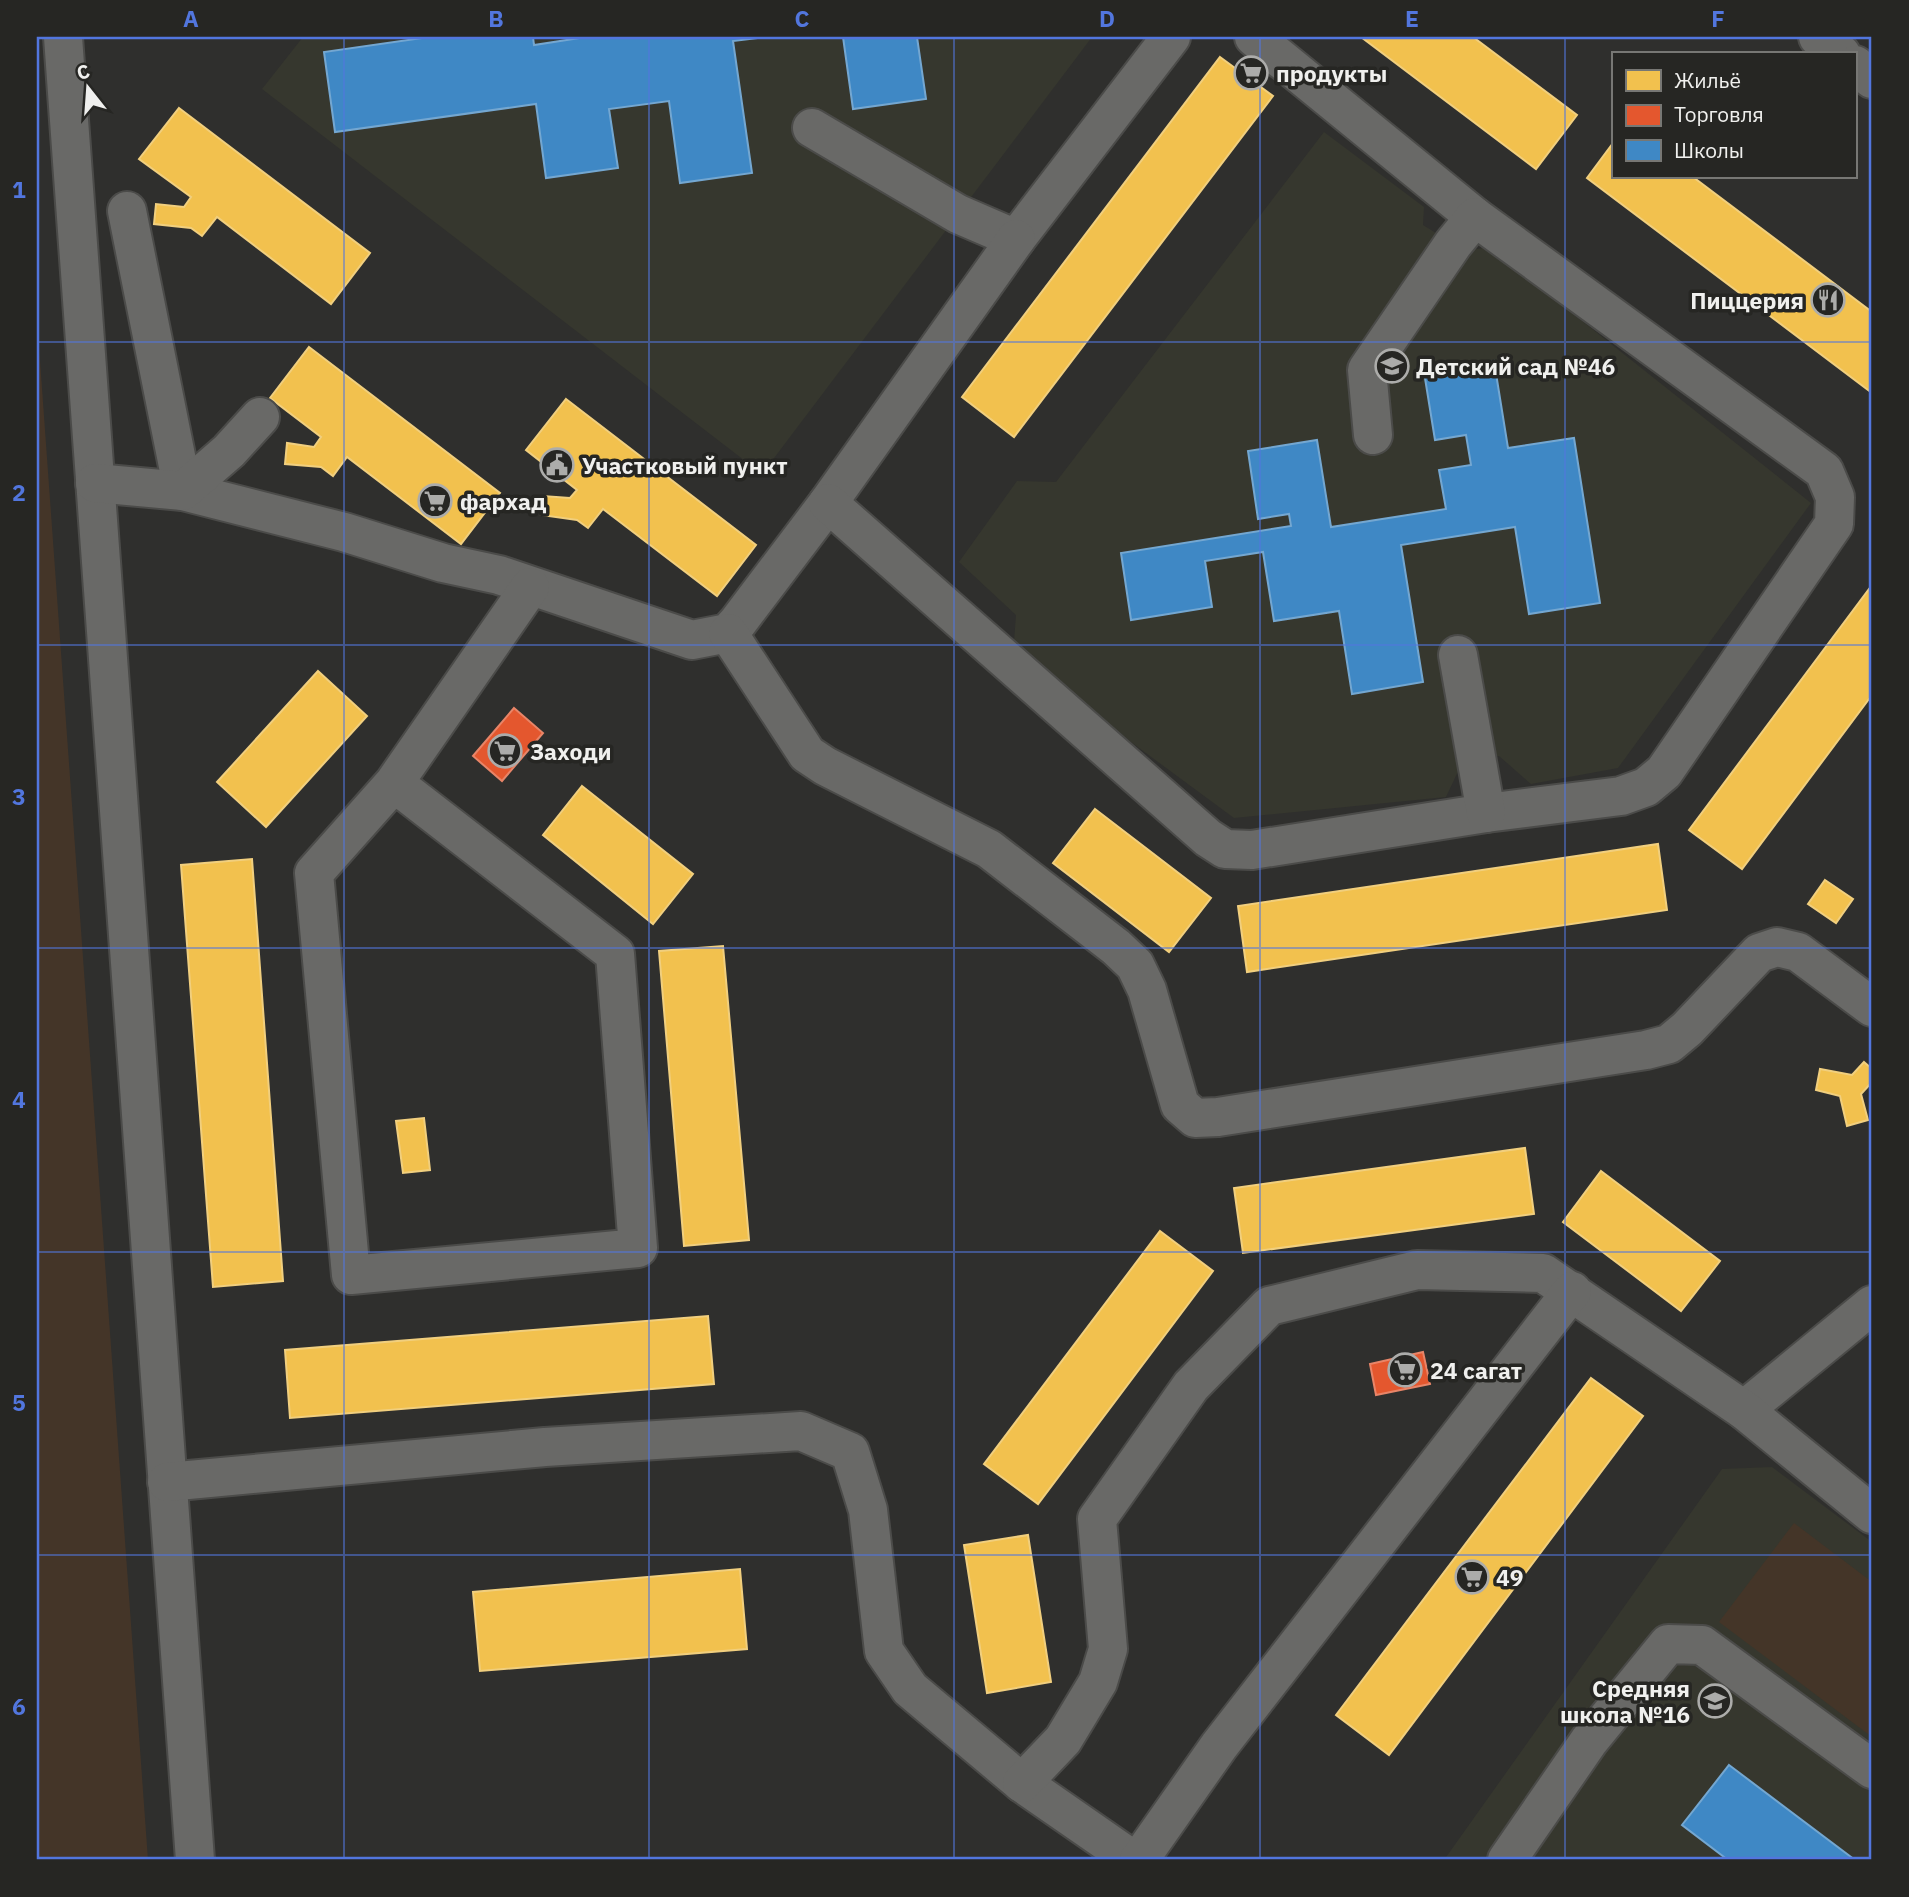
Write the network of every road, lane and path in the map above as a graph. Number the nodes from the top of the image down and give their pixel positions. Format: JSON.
{"nodes":[{"id":1,"x":63,"y":37,"type":"edge"},
{"id":2,"x":1171,"y":37,"type":"edge"},
{"id":3,"x":1254,"y":37,"type":"edge"},
{"id":4,"x":1818,"y":37,"type":"edge"},
{"id":5,"x":1838,"y":52,"type":"edge"},
{"id":6,"x":1856,"y":66,"type":"edge"},
{"id":7,"x":1872,"y":79,"type":"edge"},
{"id":8,"x":812,"y":128,"type":"dead end"},
{"id":9,"x":127,"y":211,"type":"dead end"},
{"id":10,"x":1475,"y":217,"type":"junction"},
{"id":11,"x":1016,"y":239,"type":"junction"},
{"id":12,"x":260,"y":416,"type":"dead end"},
{"id":13,"x":1373,"y":435,"type":"dead end"},
{"id":14,"x":94,"y":483,"type":"junction"},
{"id":15,"x":183,"y":491,"type":"junction"},
{"id":16,"x":828,"y":503,"type":"junction"},
{"id":17,"x":530,"y":586,"type":"junction"},
{"id":18,"x":728,"y":633,"type":"junction"},
{"id":19,"x":1458,"y":655,"type":"dead end"},
{"id":20,"x":394,"y":783,"type":"junction"},
{"id":21,"x":1486,"y":813,"type":"junction"},
{"id":22,"x":1872,"y":1007,"type":"edge"},
{"id":23,"x":1572,"y":1291,"type":"junction"},
{"id":24,"x":1872,"y":1305,"type":"edge"},
{"id":25,"x":1744,"y":1410,"type":"junction"},
{"id":26,"x":167,"y":1482,"type":"junction"},
{"id":27,"x":1872,"y":1514,"type":"edge"},
{"id":28,"x":1872,"y":1769,"type":"edge"},
{"id":29,"x":1022,"y":1783,"type":"junction"},
{"id":30,"x":195,"y":1860,"type":"edge"},
{"id":31,"x":1136,"y":1860,"type":"edge"},
{"id":32,"x":1507,"y":1860,"type":"edge"}],
"edges":[{"from":1,"to":14,"type":"street"},
{"from":2,"to":11,"type":"street"},
{"from":3,"to":10,"type":"street"},
{"from":4,"to":5,"type":"street"},
{"from":6,"to":7,"type":"street"},
{"from":8,"to":11,"type":"street"},
{"from":9,"to":15,"type":"street"},
{"from":10,"to":13,"type":"street"},
{"from":10,"to":21,"type":"street"},
{"from":11,"to":16,"type":"street"},
{"from":12,"to":15,"type":"street"},
{"from":14,"to":15,"type":"street"},
{"from":14,"to":26,"type":"street"},
{"from":15,"to":17,"type":"street"},
{"from":16,"to":18,"type":"street"},
{"from":16,"to":21,"type":"street"},
{"from":17,"to":18,"type":"street"},
{"from":17,"to":20,"type":"street"},
{"from":18,"to":22,"type":"street"},
{"from":19,"to":21,"type":"street"},
{"from":20,"to":20,"type":"street"},
{"from":23,"to":25,"type":"street"},
{"from":23,"to":29,"type":"street"},
{"from":23,"to":31,"type":"street"},
{"from":24,"to":25,"type":"street"},
{"from":25,"to":27,"type":"street"},
{"from":26,"to":29,"type":"street"},
{"from":26,"to":30,"type":"street"},
{"from":28,"to":32,"type":"street"},
{"from":29,"to":31,"type":"street"}]}
